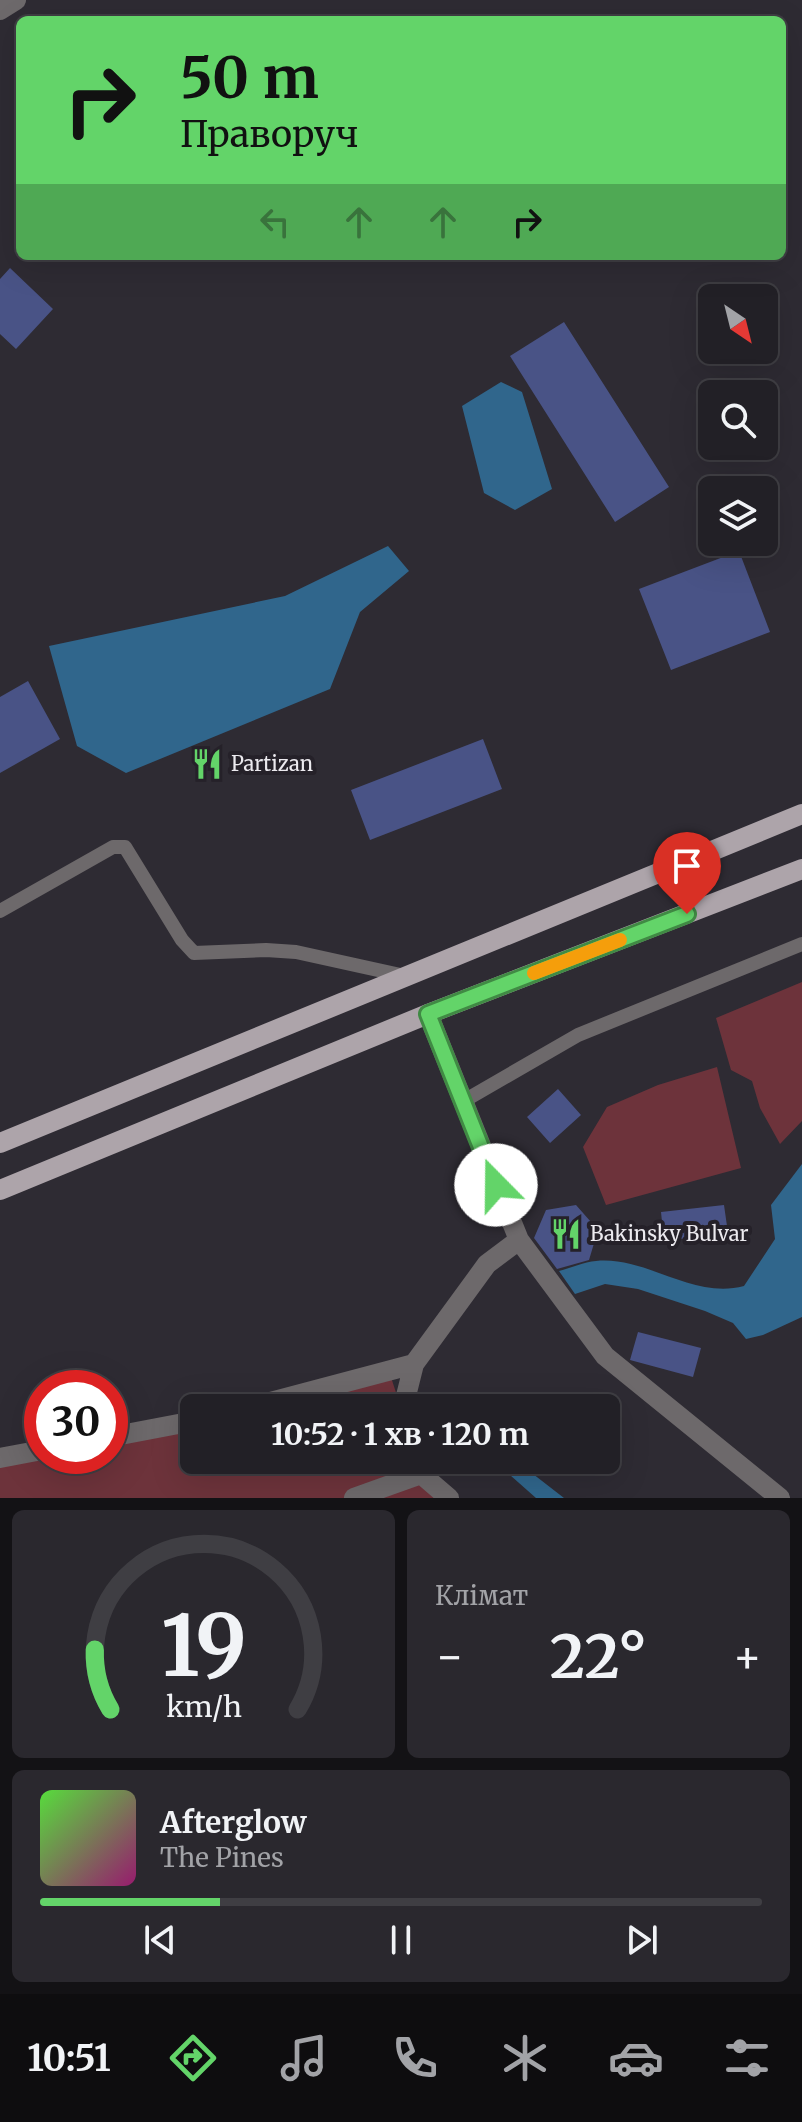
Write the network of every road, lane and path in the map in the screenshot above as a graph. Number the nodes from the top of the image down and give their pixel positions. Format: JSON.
{"nodes":[{"id":1,"x":16,"y":0,"type":"edge"},
{"id":2,"x":0,"y":10,"type":"edge"},
{"id":3,"x":802,"y":814,"type":"edge"},
{"id":4,"x":802,"y":869,"type":"edge"},
{"id":5,"x":0,"y":911,"type":"edge"},
{"id":6,"x":802,"y":944,"type":"edge"},
{"id":7,"x":406,"y":976,"type":"junction"},
{"id":8,"x":428,"y":1014,"type":"junction"},
{"id":9,"x":462,"y":1102,"type":"junction"},
{"id":10,"x":0,"y":1143,"type":"edge"},
{"id":11,"x":0,"y":1190,"type":"edge"},
{"id":12,"x":519,"y":1240,"type":"junction"},
{"id":13,"x":414,"y":1364,"type":"junction"},
{"id":14,"x":301,"y":1394,"type":"edge"},
{"id":15,"x":406,"y":1394,"type":"edge"},
{"id":16,"x":180,"y":1424,"type":"edge"},
{"id":17,"x":128,"y":1434,"type":"edge"},
{"id":18,"x":24,"y":1453,"type":"edge"},
{"id":19,"x":0,"y":1458,"type":"edge"},
{"id":20,"x":404,"y":1474,"type":"edge"},
{"id":21,"x":426,"y":1474,"type":"edge"},
{"id":22,"x":354,"y":1498,"type":"edge"},
{"id":23,"x":449,"y":1498,"type":"edge"},
{"id":24,"x":780,"y":1498,"type":"edge"}],
"edges":[{"from":1,"to":2,"type":"street"},
{"from":3,"to":7,"type":"main road"},
{"from":4,"to":8,"type":"main road"},
{"from":5,"to":7,"type":"lane"},
{"from":6,"to":9,"type":"lane"},
{"from":7,"to":10,"type":"main road"},
{"from":8,"to":9,"type":"street"},
{"from":8,"to":11,"type":"main road"},
{"from":9,"to":12,"type":"street"},
{"from":12,"to":13,"type":"street"},
{"from":12,"to":24,"type":"street"},
{"from":13,"to":14,"type":"street"},
{"from":13,"to":15,"type":"street"},
{"from":16,"to":17,"type":"street"},
{"from":18,"to":19,"type":"street"},
{"from":20,"to":22,"type":"street"},
{"from":21,"to":23,"type":"street"}]}
